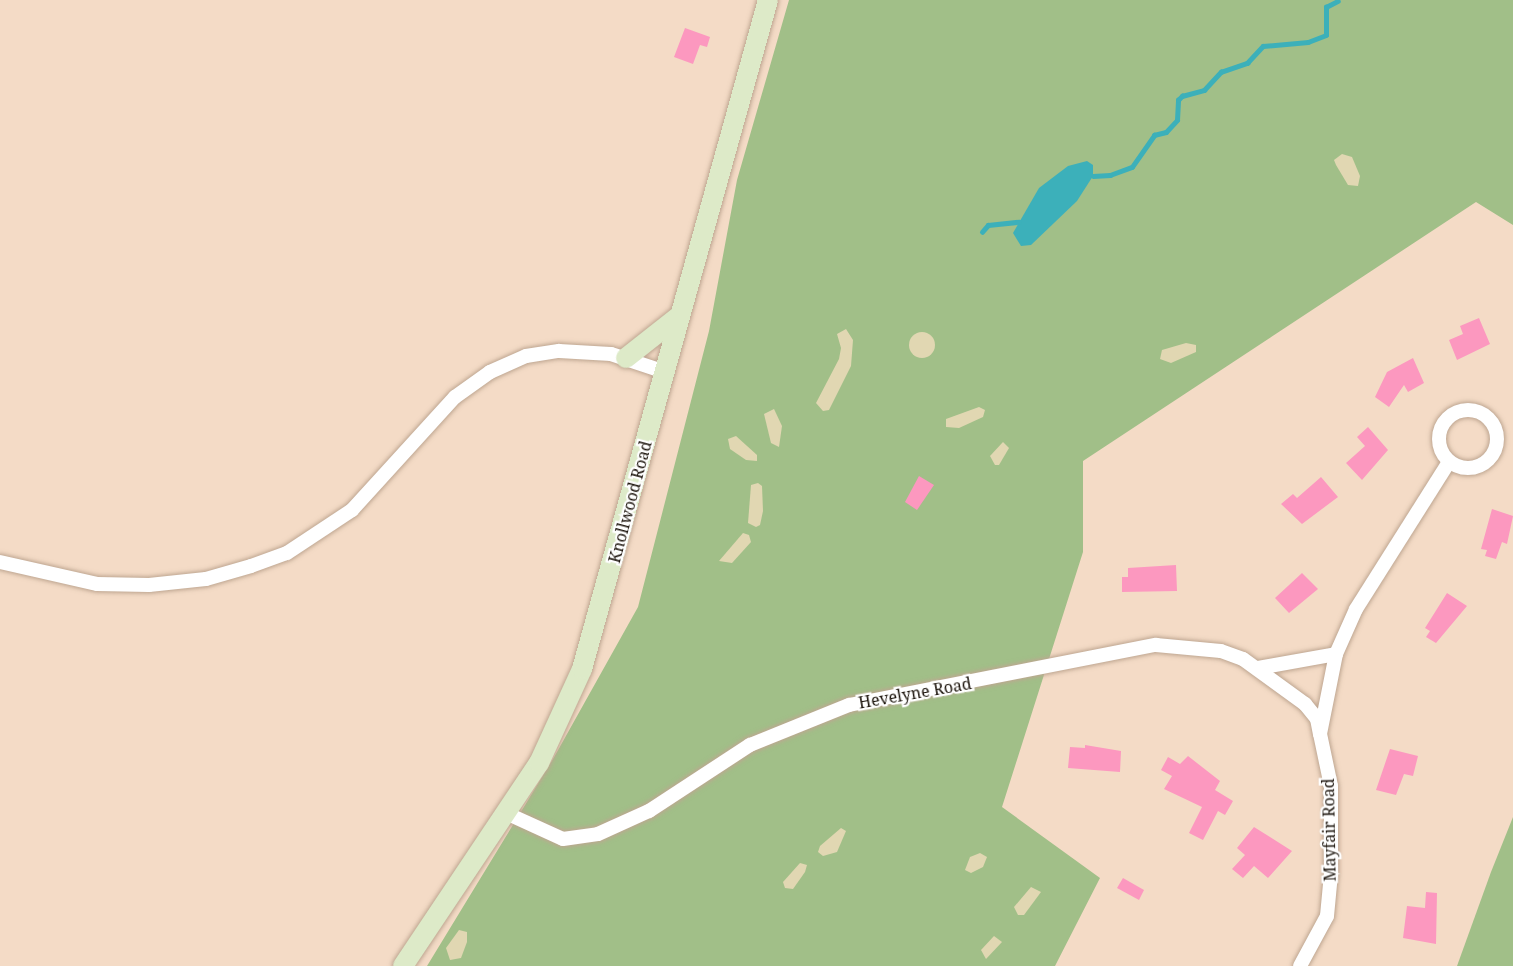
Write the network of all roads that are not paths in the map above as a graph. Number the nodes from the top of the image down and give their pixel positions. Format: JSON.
{"nodes":[{"id":1,"x":768,"y":0,"type":"edge"},
{"id":2,"x":680,"y":315,"type":"junction"},
{"id":3,"x":626,"y":358,"type":"junction"},
{"id":4,"x":665,"y":372,"type":"junction"},
{"id":5,"x":1449,"y":462,"type":"junction"},
{"id":6,"x":0,"y":562,"type":"edge"},
{"id":7,"x":1336,"y":654,"type":"junction"},
{"id":8,"x":1258,"y":668,"type":"junction"},
{"id":9,"x":1320,"y":734,"type":"junction"},
{"id":10,"x":508,"y":814,"type":"junction"},
{"id":11,"x":403,"y":966,"type":"edge"},
{"id":12,"x":1300,"y":966,"type":"edge"}],
"edges":[{"from":1,"to":2,"type":"main road","name":"Knollwood Road"},
{"from":2,"to":3,"type":"main road"},
{"from":2,"to":4,"type":"main road","name":"Knollwood Road"},
{"from":3,"to":4,"type":"street"},
{"from":3,"to":6,"type":"street"},
{"from":4,"to":10,"type":"main road","name":"Knollwood Road"},
{"from":5,"to":5,"type":"street"},
{"from":5,"to":7,"type":"street","name":"Mayfair Road"},
{"from":7,"to":8,"type":"street"},
{"from":7,"to":9,"type":"street","name":"Mayfair Road"},
{"from":8,"to":9,"type":"street","name":"Hevelyne Road"},
{"from":8,"to":10,"type":"street","name":"Hevelyne Road"},
{"from":9,"to":12,"type":"street","name":"Mayfair Road"},
{"from":10,"to":11,"type":"main road","name":"Knollwood Road"}]}
